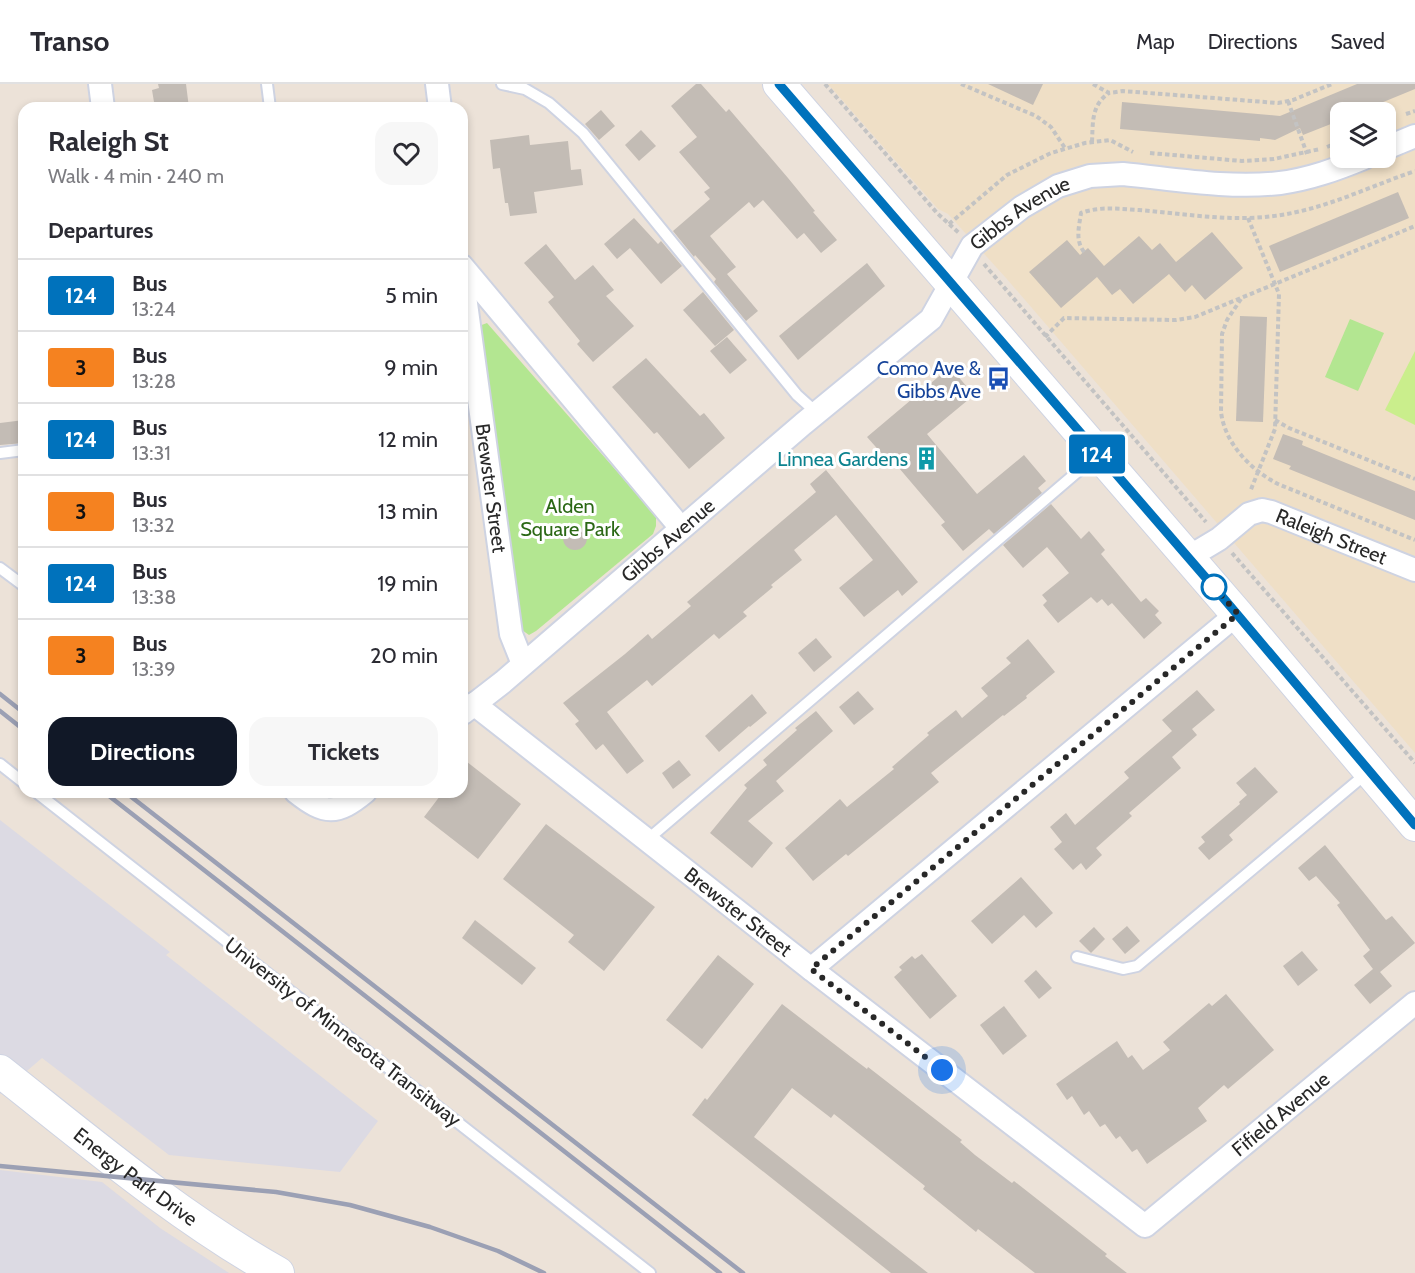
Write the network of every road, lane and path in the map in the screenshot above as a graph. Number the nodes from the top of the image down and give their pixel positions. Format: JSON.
{"nodes":[{"id":1,"x":100,"y":84,"type":"edge"},
{"id":2,"x":267,"y":84,"type":"edge"},
{"id":3,"x":436,"y":84,"type":"edge"},
{"id":4,"x":444,"y":84,"type":"edge"},
{"id":5,"x":502,"y":84,"type":"edge"},
{"id":6,"x":779,"y":84,"type":"edge"},
{"id":7,"x":825,"y":84,"type":"edge"},
{"id":8,"x":961,"y":84,"type":"edge"},
{"id":9,"x":1094,"y":84,"type":"edge"},
{"id":10,"x":1129,"y":84,"type":"edge"},
{"id":11,"x":1316,"y":84,"type":"edge"},
{"id":12,"x":1332,"y":84,"type":"edge"},
{"id":13,"x":1123,"y":91,"type":"junction"},
{"id":14,"x":1312,"y":92,"type":"junction"},
{"id":15,"x":1109,"y":93,"type":"junction"},
{"id":16,"x":1288,"y":101,"type":"junction"},
{"id":17,"x":103,"y":102,"type":"edge"},
{"id":18,"x":269,"y":102,"type":"edge"},
{"id":19,"x":439,"y":102,"type":"edge"},
{"id":20,"x":1415,"y":136,"type":"edge"},
{"id":21,"x":1092,"y":142,"type":"dead end"},
{"id":22,"x":1396,"y":144,"type":"edge"},
{"id":23,"x":1065,"y":148,"type":"dead end"},
{"id":24,"x":1307,"y":152,"type":"dead end"},
{"id":25,"x":1340,"y":168,"type":"edge"},
{"id":26,"x":1415,"y":171,"type":"edge"},
{"id":27,"x":1248,"y":218,"type":"junction"},
{"id":28,"x":1415,"y":226,"type":"edge"},
{"id":29,"x":972,"y":246,"type":"junction"},
{"id":30,"x":1084,"y":252,"type":"dead end"},
{"id":31,"x":468,"y":273,"type":"edge"},
{"id":32,"x":951,"y":284,"type":"junction"},
{"id":33,"x":1275,"y":285,"type":"junction"},
{"id":34,"x":1241,"y":299,"type":"junction"},
{"id":35,"x":468,"y":318,"type":"edge"},
{"id":36,"x":1045,"y":337,"type":"junction"},
{"id":37,"x":817,"y":412,"type":"junction"},
{"id":38,"x":1275,"y":420,"type":"junction"},
{"id":39,"x":18,"y":451,"type":"edge"},
{"id":40,"x":0,"y":453,"type":"edge"},
{"id":41,"x":1098,"y":454,"type":"junction"},
{"id":42,"x":1258,"y":472,"type":"junction"},
{"id":43,"x":1415,"y":479,"type":"edge"},
{"id":44,"x":1248,"y":496,"type":"dead end"},
{"id":45,"x":681,"y":528,"type":"junction"},
{"id":46,"x":1219,"y":539,"type":"junction"},
{"id":47,"x":1415,"y":540,"type":"edge"},
{"id":48,"x":1189,"y":557,"type":"junction"},
{"id":49,"x":0,"y":568,"type":"edge"},
{"id":50,"x":1415,"y":570,"type":"edge"},
{"id":51,"x":18,"y":582,"type":"edge"},
{"id":52,"x":1238,"y":614,"type":"junction"},
{"id":53,"x":523,"y":664,"type":"junction"},
{"id":54,"x":468,"y":709,"type":"edge"},
{"id":55,"x":1415,"y":763,"type":"edge"},
{"id":56,"x":0,"y":764,"type":"edge"},
{"id":57,"x":1369,"y":771,"type":"junction"},
{"id":58,"x":18,"y":778,"type":"edge"},
{"id":59,"x":44,"y":798,"type":"edge"},
{"id":60,"x":304,"y":798,"type":"edge"},
{"id":61,"x":356,"y":798,"type":"edge"},
{"id":62,"x":1415,"y":825,"type":"edge"},
{"id":63,"x":647,"y":840,"type":"junction"},
{"id":64,"x":1077,"y":957,"type":"dead end"},
{"id":65,"x":811,"y":969,"type":"junction"},
{"id":66,"x":1415,"y":1003,"type":"edge"},
{"id":67,"x":0,"y":1071,"type":"edge"},
{"id":68,"x":1145,"y":1226,"type":"joint"},
{"id":69,"x":278,"y":1273,"type":"edge"},
{"id":70,"x":650,"y":1273,"type":"edge"}],
"edges":[{"from":1,"to":17,"type":"street"},
{"from":2,"to":18,"type":"lane"},
{"from":3,"to":4,"type":"lane"},
{"from":3,"to":19,"type":"street"},
{"from":5,"to":37,"type":"lane"},
{"from":6,"to":32,"type":"main road"},
{"from":7,"to":29,"type":"path"},
{"from":8,"to":23,"type":"path"},
{"from":9,"to":15,"type":"path"},
{"from":10,"to":13,"type":"path"},
{"from":11,"to":14,"type":"path"},
{"from":12,"to":14,"type":"path"},
{"from":13,"to":15,"type":"path"},
{"from":13,"to":16,"type":"path"},
{"from":14,"to":16,"type":"path"},
{"from":15,"to":21,"type":"path"},
{"from":16,"to":24,"type":"path"},
{"from":20,"to":22,"type":"street"},
{"from":25,"to":29,"type":"street","name":"Gibbs Avenue"},
{"from":26,"to":27,"type":"path"},
{"from":27,"to":30,"type":"path"},
{"from":27,"to":33,"type":"path"},
{"from":28,"to":33,"type":"path"},
{"from":29,"to":32,"type":"street","name":"Gibbs Avenue"},
{"from":29,"to":36,"type":"path"},
{"from":31,"to":45,"type":"street"},
{"from":32,"to":37,"type":"street","name":"Gibbs Avenue"},
{"from":32,"to":41,"type":"main road"},
{"from":33,"to":34,"type":"path"},
{"from":33,"to":38,"type":"path"},
{"from":34,"to":36,"type":"path"},
{"from":34,"to":42,"type":"path"},
{"from":35,"to":53,"type":"street","name":"Brewster Street"},
{"from":36,"to":46,"type":"path"},
{"from":37,"to":45,"type":"street","name":"Gibbs Avenue"},
{"from":38,"to":42,"type":"path"},
{"from":38,"to":43,"type":"path"},
{"from":39,"to":40,"type":"lane"},
{"from":41,"to":48,"type":"main road"},
{"from":41,"to":63,"type":"lane"},
{"from":42,"to":44,"type":"path"},
{"from":42,"to":47,"type":"path"},
{"from":45,"to":53,"type":"street","name":"Gibbs Avenue"},
{"from":46,"to":48,"type":"street","name":"Raleigh Street"},
{"from":46,"to":50,"type":"street","name":"Raleigh Street"},
{"from":46,"to":55,"type":"path"},
{"from":48,"to":52,"type":"main road"},
{"from":49,"to":51,"type":"lane"},
{"from":52,"to":57,"type":"main road"},
{"from":52,"to":65,"type":"street"},
{"from":53,"to":54,"type":"street","name":"Gibbs Avenue"},
{"from":54,"to":63,"type":"street","name":"Brewster Street"},
{"from":56,"to":58,"type":"lane"},
{"from":57,"to":62,"type":"main road"},
{"from":57,"to":64,"type":"lane"},
{"from":59,"to":70,"type":"lane","name":"University of Minnesota Transitway"},
{"from":60,"to":61,"type":"street"},
{"from":63,"to":65,"type":"street","name":"Brewster Street"},
{"from":65,"to":68,"type":"street","name":"Brewster Street"},
{"from":66,"to":68,"type":"street","name":"Fifield Avenue"},
{"from":67,"to":69,"type":"main road","name":"Energy Park Drive"}]}
